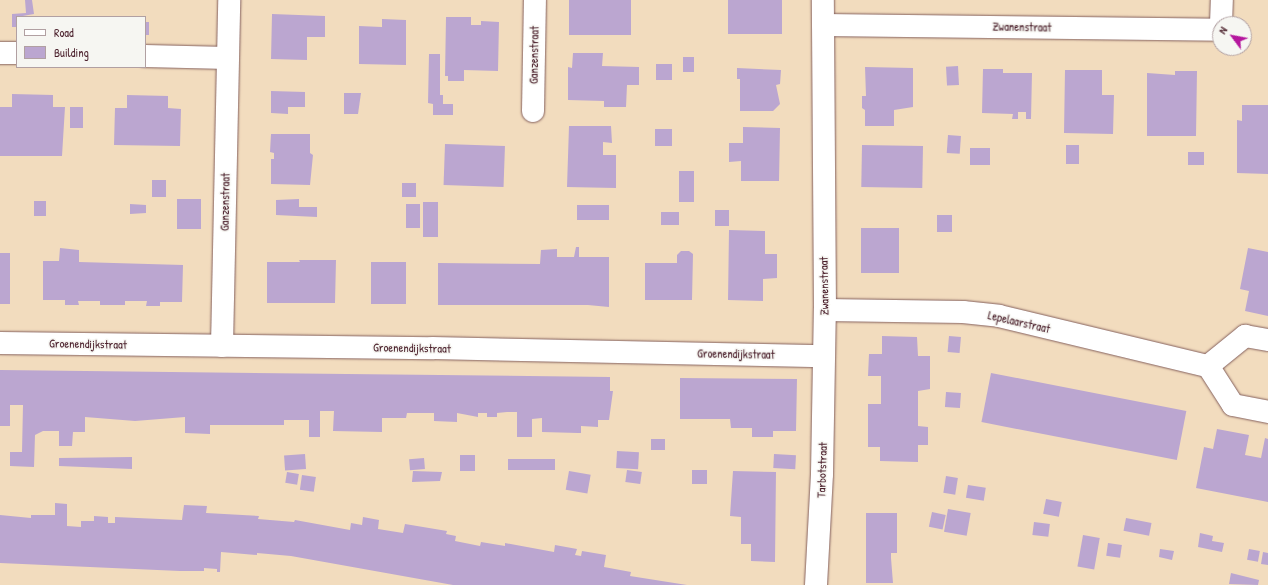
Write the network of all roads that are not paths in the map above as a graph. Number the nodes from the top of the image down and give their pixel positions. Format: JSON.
{"nodes":[{"id":1,"x":229,"y":0,"type":"edge"},
{"id":2,"x":535,"y":0,"type":"edge"},
{"id":3,"x":823,"y":0,"type":"edge"},
{"id":4,"x":1222,"y":0,"type":"edge"},
{"id":5,"x":1221,"y":16,"type":"edge"},
{"id":6,"x":824,"y":25,"type":"junction"},
{"id":7,"x":1212,"y":30,"type":"edge"},
{"id":8,"x":0,"y":53,"type":"edge"},
{"id":9,"x":16,"y":53,"type":"edge"},
{"id":10,"x":146,"y":56,"type":"edge"},
{"id":11,"x":228,"y":58,"type":"junction"},
{"id":12,"x":533,"y":111,"type":"dead end"},
{"id":13,"x":825,"y":310,"type":"junction"},
{"id":14,"x":1268,"y":340,"type":"edge"},
{"id":15,"x":0,"y":343,"type":"edge"},
{"id":16,"x":222,"y":346,"type":"junction"},
{"id":17,"x":824,"y":356,"type":"junction"},
{"id":18,"x":1208,"y":366,"type":"junction"},
{"id":19,"x":1268,"y":412,"type":"edge"},
{"id":20,"x":816,"y":585,"type":"edge"}],
"edges":[{"from":1,"to":11,"type":"street","name":"Ganzenstraat"},
{"from":2,"to":12,"type":"street","name":"Ganzenstraat"},
{"from":3,"to":6,"type":"street","name":"Zwanenstraat"},
{"from":4,"to":5,"type":"street"},
{"from":6,"to":7,"type":"street","name":"Zwanenstraat"},
{"from":6,"to":13,"type":"street","name":"Zwanenstraat"},
{"from":8,"to":9,"type":"street"},
{"from":10,"to":11,"type":"street"},
{"from":11,"to":16,"type":"street","name":"Ganzenstraat"},
{"from":13,"to":17,"type":"street","name":"Zwanenstraat"},
{"from":13,"to":18,"type":"street","name":"Lepelaarstraat"},
{"from":14,"to":18,"type":"street"},
{"from":15,"to":16,"type":"street","name":"Groenendijkstraat"},
{"from":16,"to":17,"type":"street","name":"Groenendijkstraat"},
{"from":17,"to":20,"type":"street","name":"Tarbotstraat"},
{"from":18,"to":19,"type":"street"}]}
